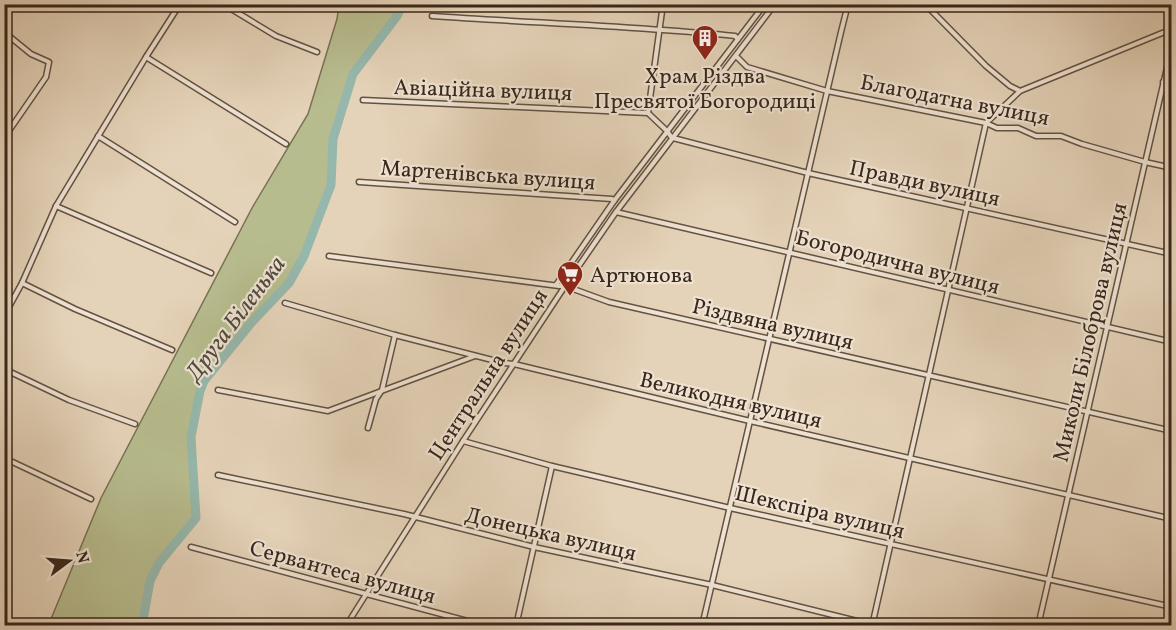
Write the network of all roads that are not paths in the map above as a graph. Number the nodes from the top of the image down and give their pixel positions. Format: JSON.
{"nodes":[{"id":1,"x":180,"y":4,"type":"edge"},
{"id":2,"x":223,"y":4,"type":"edge"},
{"id":3,"x":663,"y":4,"type":"edge"},
{"id":4,"x":765,"y":4,"type":"edge"},
{"id":5,"x":775,"y":4,"type":"edge"},
{"id":6,"x":848,"y":4,"type":"edge"},
{"id":7,"x":925,"y":4,"type":"edge"},
{"id":8,"x":432,"y":16,"type":"dead end"},
{"id":9,"x":659,"y":29,"type":"junction"},
{"id":10,"x":1172,"y":29,"type":"edge"},
{"id":11,"x":4,"y":32,"type":"edge"},
{"id":12,"x":738,"y":39,"type":"junction"},
{"id":13,"x":1172,"y":46,"type":"edge"},
{"id":14,"x":317,"y":52,"type":"dead end"},
{"id":15,"x":736,"y":56,"type":"junction"},
{"id":16,"x":146,"y":57,"type":"junction"},
{"id":17,"x":1163,"y":82,"type":"junction"},
{"id":18,"x":1172,"y":83,"type":"edge"},
{"id":19,"x":827,"y":91,"type":"junction"},
{"id":20,"x":1020,"y":91,"type":"junction"},
{"id":21,"x":363,"y":100,"type":"dead end"},
{"id":22,"x":648,"y":113,"type":"junction"},
{"id":23,"x":986,"y":123,"type":"junction"},
{"id":24,"x":667,"y":131,"type":"junction"},
{"id":25,"x":98,"y":136,"type":"junction"},
{"id":26,"x":4,"y":138,"type":"edge"},
{"id":27,"x":672,"y":138,"type":"junction"},
{"id":28,"x":286,"y":144,"type":"dead end"},
{"id":29,"x":1145,"y":162,"type":"junction"},
{"id":30,"x":1172,"y":168,"type":"edge"},
{"id":31,"x":808,"y":173,"type":"junction"},
{"id":32,"x":359,"y":182,"type":"dead end"},
{"id":33,"x":614,"y":201,"type":"junction"},
{"id":34,"x":56,"y":206,"type":"junction"},
{"id":35,"x":966,"y":208,"type":"junction"},
{"id":36,"x":616,"y":212,"type":"junction"},
{"id":37,"x":235,"y":222,"type":"dead end"},
{"id":38,"x":1126,"y":244,"type":"junction"},
{"id":39,"x":789,"y":252,"type":"junction"},
{"id":40,"x":1172,"y":254,"type":"edge"},
{"id":41,"x":329,"y":256,"type":"dead end"},
{"id":42,"x":211,"y":273,"type":"dead end"},
{"id":43,"x":22,"y":283,"type":"junction"},
{"id":44,"x":556,"y":285,"type":"junction"},
{"id":45,"x":565,"y":286,"type":"junction"},
{"id":46,"x":948,"y":291,"type":"junction"},
{"id":47,"x":285,"y":303,"type":"dead end"},
{"id":48,"x":4,"y":316,"type":"edge"},
{"id":49,"x":1107,"y":327,"type":"junction"},
{"id":50,"x":395,"y":335,"type":"junction"},
{"id":51,"x":769,"y":339,"type":"junction"},
{"id":52,"x":1172,"y":342,"type":"edge"},
{"id":53,"x":172,"y":350,"type":"dead end"},
{"id":54,"x":475,"y":356,"type":"junction"},
{"id":55,"x":514,"y":364,"type":"junction"},
{"id":56,"x":4,"y":369,"type":"edge"},
{"id":57,"x":928,"y":375,"type":"junction"},
{"id":58,"x":218,"y":390,"type":"dead end"},
{"id":59,"x":382,"y":390,"type":"junction"},
{"id":60,"x":1087,"y":412,"type":"junction"},
{"id":61,"x":750,"y":421,"type":"junction"},
{"id":62,"x":135,"y":424,"type":"dead end"},
{"id":63,"x":368,"y":428,"type":"dead end"},
{"id":64,"x":1172,"y":431,"type":"edge"},
{"id":65,"x":463,"y":441,"type":"junction"},
{"id":66,"x":4,"y":458,"type":"edge"},
{"id":67,"x":910,"y":458,"type":"junction"},
{"id":68,"x":552,"y":466,"type":"junction"},
{"id":69,"x":218,"y":475,"type":"dead end"},
{"id":70,"x":1068,"y":495,"type":"junction"},
{"id":71,"x":91,"y":499,"type":"dead end"},
{"id":72,"x":730,"y":508,"type":"junction"},
{"id":73,"x":414,"y":517,"type":"junction"},
{"id":74,"x":1172,"y":519,"type":"edge"},
{"id":75,"x":890,"y":544,"type":"junction"},
{"id":76,"x":534,"y":547,"type":"junction"},
{"id":77,"x":191,"y":548,"type":"dead end"},
{"id":78,"x":1049,"y":579,"type":"junction"},
{"id":79,"x":712,"y":585,"type":"junction"},
{"id":80,"x":367,"y":594,"type":"junction"},
{"id":81,"x":1172,"y":607,"type":"edge"},
{"id":82,"x":874,"y":625,"type":"edge"},
{"id":83,"x":346,"y":626,"type":"edge"},
{"id":84,"x":486,"y":626,"type":"edge"},
{"id":85,"x":516,"y":626,"type":"edge"},
{"id":86,"x":702,"y":626,"type":"edge"},
{"id":87,"x":1038,"y":626,"type":"edge"}],
"edges":[{"from":1,"to":16,"type":"street"},
{"from":2,"to":14,"type":"street"},
{"from":3,"to":9,"type":"street"},
{"from":4,"to":12,"type":"street","name":"Центральна вулиця"},
{"from":5,"to":15,"type":"street","name":"Центральна вулиця"},
{"from":6,"to":19,"type":"street"},
{"from":7,"to":20,"type":"street"},
{"from":8,"to":9,"type":"street"},
{"from":9,"to":12,"type":"street"},
{"from":9,"to":22,"type":"street"},
{"from":10,"to":20,"type":"street"},
{"from":11,"to":26,"type":"street"},
{"from":12,"to":24,"type":"street","name":"Центральна вулиця"},
{"from":13,"to":17,"type":"street","name":"Миколи Білоброва вулиця"},
{"from":15,"to":19,"type":"street","name":"Благодатна вулиця"},
{"from":15,"to":27,"type":"street","name":"Центральна вулиця"},
{"from":16,"to":25,"type":"street"},
{"from":16,"to":28,"type":"street"},
{"from":17,"to":18,"type":"street"},
{"from":17,"to":29,"type":"street","name":"Миколи Білоброва вулиця"},
{"from":19,"to":23,"type":"street","name":"Благодатна вулиця"},
{"from":19,"to":31,"type":"street"},
{"from":20,"to":23,"type":"street"},
{"from":21,"to":22,"type":"street","name":"Авіаційна вулиця"},
{"from":22,"to":24,"type":"street"},
{"from":23,"to":29,"type":"street","name":"Благодатна вулиця"},
{"from":23,"to":35,"type":"street"},
{"from":24,"to":27,"type":"street"},
{"from":24,"to":33,"type":"street","name":"Центральна вулиця"},
{"from":25,"to":34,"type":"street"},
{"from":25,"to":37,"type":"street"},
{"from":27,"to":31,"type":"street","name":"Правди вулиця"},
{"from":27,"to":36,"type":"street","name":"Центральна вулиця"},
{"from":29,"to":30,"type":"street","name":"Благодатна вулиця"},
{"from":29,"to":38,"type":"street","name":"Миколи Білоброва вулиця"},
{"from":31,"to":35,"type":"street","name":"Правди вулиця"},
{"from":31,"to":39,"type":"street"},
{"from":32,"to":33,"type":"street","name":"Мартенівська вулиця"},
{"from":33,"to":44,"type":"street","name":"Центральна вулиця"},
{"from":34,"to":42,"type":"street"},
{"from":34,"to":43,"type":"street"},
{"from":35,"to":38,"type":"street","name":"Правди вулиця"},
{"from":35,"to":46,"type":"street"},
{"from":36,"to":39,"type":"street","name":"Богородична вулиця"},
{"from":36,"to":45,"type":"street","name":"Центральна вулиця"},
{"from":38,"to":40,"type":"street","name":"Правди вулиця"},
{"from":38,"to":49,"type":"street","name":"Миколи Білоброва вулиця"},
{"from":39,"to":46,"type":"street","name":"Богородична вулиця"},
{"from":39,"to":51,"type":"street"},
{"from":41,"to":44,"type":"street","name":"Різдвяна вулиця"},
{"from":43,"to":48,"type":"street"},
{"from":43,"to":53,"type":"street"},
{"from":44,"to":45,"type":"street","name":"Різдвяна вулиця"},
{"from":45,"to":51,"type":"street","name":"Різдвяна вулиця"},
{"from":45,"to":55,"type":"street","name":"Центральна вулиця"},
{"from":46,"to":49,"type":"street","name":"Богородична вулиця"},
{"from":46,"to":57,"type":"street"},
{"from":47,"to":50,"type":"street","name":"Великодня вулиця"},
{"from":49,"to":52,"type":"street","name":"Богородична вулиця"},
{"from":49,"to":60,"type":"street","name":"Миколи Білоброва вулиця"},
{"from":50,"to":54,"type":"street","name":"Великодня вулиця"},
{"from":50,"to":59,"type":"street"},
{"from":51,"to":57,"type":"street","name":"Різдвяна вулиця"},
{"from":51,"to":61,"type":"street"},
{"from":54,"to":55,"type":"street","name":"Великодня вулиця"},
{"from":54,"to":59,"type":"street"},
{"from":55,"to":61,"type":"street","name":"Великодня вулиця"},
{"from":55,"to":65,"type":"street","name":"Центральна вулиця"},
{"from":56,"to":62,"type":"street"},
{"from":57,"to":60,"type":"street","name":"Різдвяна вулиця"},
{"from":57,"to":67,"type":"street"},
{"from":58,"to":59,"type":"street"},
{"from":59,"to":63,"type":"street"},
{"from":60,"to":64,"type":"street","name":"Різдвяна вулиця"},
{"from":60,"to":70,"type":"street","name":"Миколи Білоброва вулиця"},
{"from":61,"to":67,"type":"street","name":"Великодня вулиця"},
{"from":61,"to":72,"type":"street"},
{"from":65,"to":68,"type":"street","name":"Шекспіра вулиця"},
{"from":65,"to":73,"type":"street","name":"Центральна вулиця"},
{"from":66,"to":71,"type":"street"},
{"from":67,"to":70,"type":"street","name":"Великодня вулиця"},
{"from":67,"to":75,"type":"street"},
{"from":68,"to":72,"type":"street","name":"Шекспіра вулиця"},
{"from":68,"to":76,"type":"street"},
{"from":69,"to":73,"type":"street","name":"Донецька вулиця"},
{"from":70,"to":74,"type":"street","name":"Великодня вулиця"},
{"from":70,"to":78,"type":"street","name":"Миколи Білоброва вулиця"},
{"from":72,"to":75,"type":"street","name":"Шекспіра вулиця"},
{"from":72,"to":79,"type":"street"},
{"from":73,"to":76,"type":"street","name":"Донецька вулиця"},
{"from":73,"to":80,"type":"street","name":"Центральна вулиця"},
{"from":75,"to":78,"type":"street","name":"Шекспіра вулиця"},
{"from":75,"to":82,"type":"street"},
{"from":76,"to":79,"type":"street","name":"Донецька вулиця"},
{"from":76,"to":85,"type":"street"},
{"from":77,"to":80,"type":"street","name":"Сервантеса вулиця"},
{"from":78,"to":81,"type":"street","name":"Шекспіра вулиця"},
{"from":78,"to":87,"type":"street","name":"Миколи Білоброва вулиця"},
{"from":79,"to":82,"type":"street","name":"Донецька вулиця"},
{"from":79,"to":86,"type":"street"},
{"from":80,"to":83,"type":"street","name":"Центральна вулиця"},
{"from":80,"to":84,"type":"street","name":"Сервантеса вулиця"}]}
